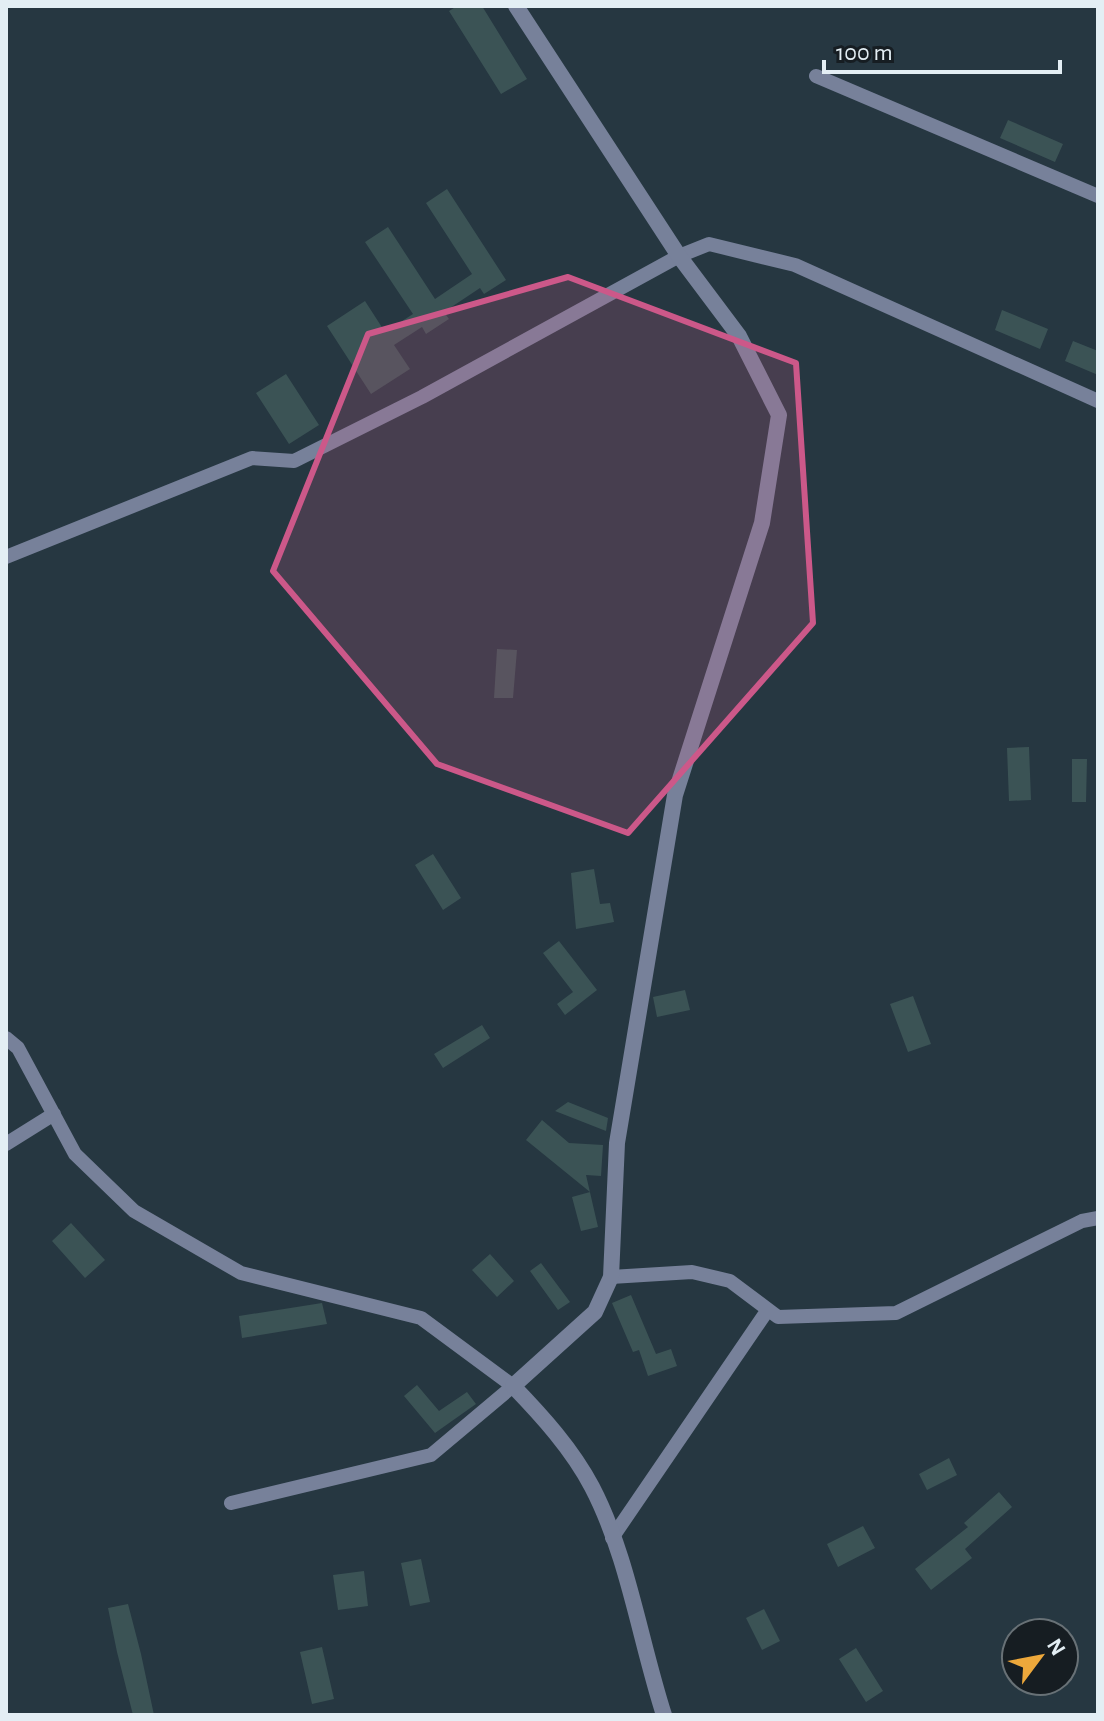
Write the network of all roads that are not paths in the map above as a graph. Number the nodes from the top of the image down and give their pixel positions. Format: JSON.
{"nodes":[{"id":1,"x":516,"y":6,"type":"edge"},
{"id":2,"x":816,"y":76,"type":"dead end"},
{"id":3,"x":1098,"y":196,"type":"edge"},
{"id":4,"x":679,"y":256,"type":"junction"},
{"id":5,"x":1098,"y":401,"type":"edge"},
{"id":6,"x":6,"y":557,"type":"edge"},
{"id":7,"x":6,"y":1038,"type":"edge"},
{"id":8,"x":54,"y":1114,"type":"junction"},
{"id":9,"x":6,"y":1144,"type":"edge"},
{"id":10,"x":1098,"y":1218,"type":"edge"},
{"id":11,"x":611,"y":1277,"type":"junction"},
{"id":12,"x":767,"y":1311,"type":"junction"},
{"id":13,"x":513,"y":1386,"type":"junction"},
{"id":14,"x":231,"y":1503,"type":"dead end"},
{"id":15,"x":612,"y":1538,"type":"junction"},
{"id":16,"x":664,"y":1715,"type":"edge"}],
"edges":[{"from":1,"to":4,"type":"street"},
{"from":2,"to":3,"type":"street"},
{"from":4,"to":5,"type":"street"},
{"from":4,"to":6,"type":"street"},
{"from":4,"to":11,"type":"street"},
{"from":7,"to":8,"type":"street"},
{"from":8,"to":9,"type":"street"},
{"from":8,"to":13,"type":"street"},
{"from":10,"to":12,"type":"street"},
{"from":11,"to":12,"type":"street"},
{"from":11,"to":13,"type":"street"},
{"from":12,"to":15,"type":"street"},
{"from":13,"to":14,"type":"street"},
{"from":13,"to":15,"type":"street"},
{"from":15,"to":16,"type":"street"}]}
